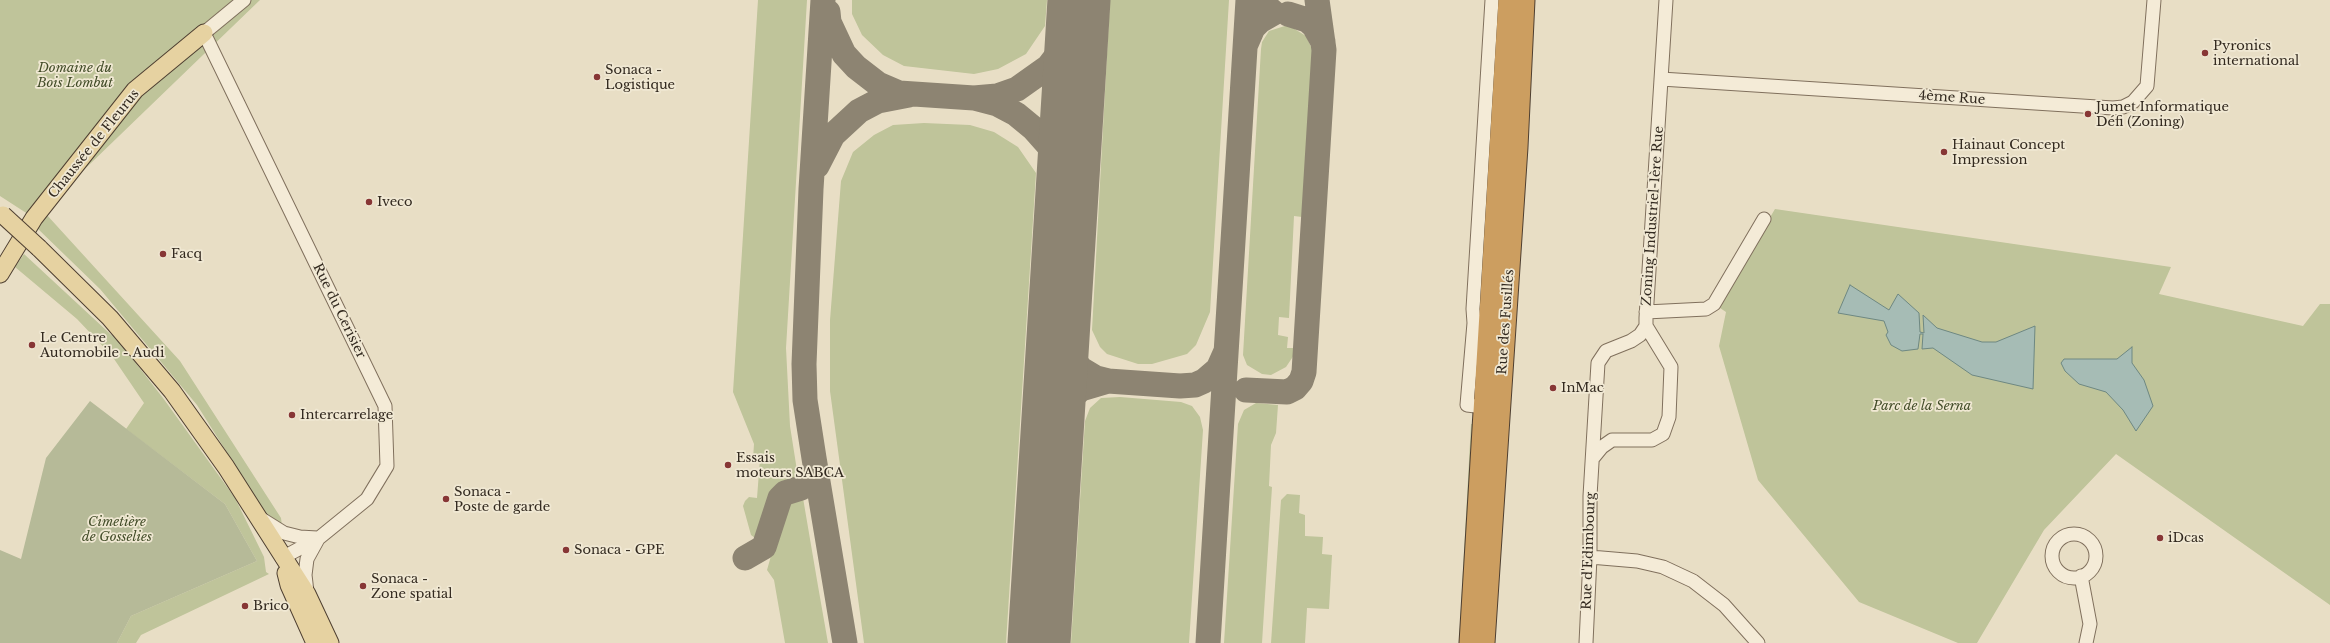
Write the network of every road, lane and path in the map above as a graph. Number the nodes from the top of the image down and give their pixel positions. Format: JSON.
{"nodes":[{"id":1,"x":244,"y":0,"type":"edge"},
{"id":2,"x":1492,"y":0,"type":"edge"},
{"id":3,"x":1508,"y":0,"type":"edge"},
{"id":4,"x":1525,"y":0,"type":"edge"},
{"id":5,"x":1666,"y":0,"type":"edge"},
{"id":6,"x":2154,"y":0,"type":"edge"},
{"id":7,"x":204,"y":33,"type":"junction"},
{"id":8,"x":1662,"y":79,"type":"junction"},
{"id":9,"x":2,"y":214,"type":"edge"},
{"id":10,"x":1764,"y":219,"type":"dead end"},
{"id":11,"x":0,"y":274,"type":"edge"},
{"id":12,"x":1646,"y":312,"type":"junction"},
{"id":13,"x":1646,"y":326,"type":"junction"},
{"id":14,"x":1475,"y":406,"type":"junction"},
{"id":15,"x":1593,"y":458,"type":"junction"},
{"id":16,"x":256,"y":516,"type":"junction"},
{"id":17,"x":319,"y":538,"type":"junction"},
{"id":18,"x":1590,"y":557,"type":"junction"},
{"id":19,"x":282,"y":558,"type":"junction"},
{"id":20,"x":2081,"y":576,"type":"dead end"},
{"id":21,"x":307,"y":594,"type":"junction"},
{"id":22,"x":314,"y":643,"type":"edge"},
{"id":23,"x":330,"y":643,"type":"edge"},
{"id":24,"x":1469,"y":643,"type":"edge"},
{"id":25,"x":1486,"y":643,"type":"edge"},
{"id":26,"x":1586,"y":643,"type":"edge"},
{"id":27,"x":1758,"y":643,"type":"edge"},
{"id":28,"x":2086,"y":643,"type":"edge"}],
"edges":[{"from":1,"to":7,"type":"street","name":"Chaussée de Fleurus"},
{"from":2,"to":14,"type":"street"},
{"from":3,"to":14,"type":"highway","name":"Rue des Fusillés"},
{"from":4,"to":25,"type":"highway","name":"Rue des Fusillés"},
{"from":5,"to":8,"type":"street","name":"Zoning Industriel-1ère Rue"},
{"from":6,"to":8,"type":"street","name":"4ème Rue"},
{"from":7,"to":11,"type":"main road","name":"Chaussée de Fleurus"},
{"from":7,"to":17,"type":"street","name":"Rue du Cerisier"},
{"from":8,"to":12,"type":"street","name":"Zoning Industriel-1ère Rue"},
{"from":9,"to":16,"type":"main road","bridge":true},
{"from":10,"to":12,"type":"street","name":"Zoning Industriel-1ère Rue"},
{"from":12,"to":13,"type":"street"},
{"from":13,"to":15,"type":"street","name":"Rue d'Edimbourg"},
{"from":13,"to":15,"type":"street"},
{"from":14,"to":24,"type":"highway","name":"Rue des Fusillés"},
{"from":15,"to":18,"type":"street","name":"Rue d'Edimbourg"},
{"from":16,"to":17,"type":"street"},
{"from":16,"to":19,"type":"main road"},
{"from":17,"to":19,"type":"street","name":"Rue du Cerisier"},
{"from":17,"to":21,"type":"street"},
{"from":18,"to":26,"type":"street","name":"Rue d'Edimbourg"},
{"from":18,"to":27,"type":"street"},
{"from":19,"to":21,"type":"main road"},
{"from":19,"to":22,"type":"main road"},
{"from":20,"to":28,"type":"street"},
{"from":21,"to":23,"type":"main road"}]}
